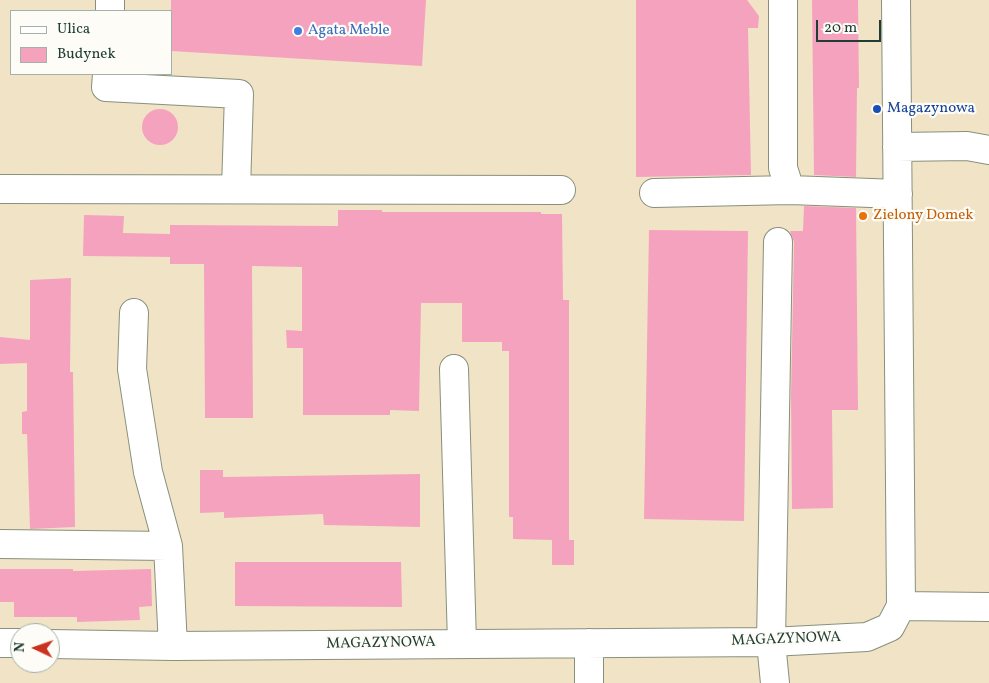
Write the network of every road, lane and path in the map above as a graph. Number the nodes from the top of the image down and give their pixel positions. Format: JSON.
{"nodes":[{"id":1,"x":783,"y":0,"type":"edge"},
{"id":2,"x":896,"y":0,"type":"edge"},
{"id":3,"x":107,"y":75,"type":"edge"},
{"id":4,"x":897,"y":147,"type":"junction"},
{"id":5,"x":989,"y":150,"type":"edge"},
{"id":6,"x":0,"y":189,"type":"edge"},
{"id":7,"x":236,"y":190,"type":"junction"},
{"id":8,"x":561,"y":190,"type":"dead end"},
{"id":9,"x":790,"y":190,"type":"junction"},
{"id":10,"x":654,"y":194,"type":"dead end"},
{"id":11,"x":898,"y":194,"type":"junction"},
{"id":12,"x":778,"y":242,"type":"dead end"},
{"id":13,"x":134,"y":312,"type":"dead end"},
{"id":14,"x":454,"y":369,"type":"dead end"},
{"id":15,"x":0,"y":544,"type":"edge"},
{"id":16,"x":168,"y":546,"type":"junction"},
{"id":17,"x":901,"y":606,"type":"junction"},
{"id":18,"x":989,"y":607,"type":"edge"},
{"id":19,"x":771,"y":642,"type":"junction"},
{"id":20,"x":462,"y":643,"type":"junction"},
{"id":21,"x":588,"y":643,"type":"junction"},
{"id":22,"x":60,"y":644,"type":"edge"},
{"id":23,"x":173,"y":646,"type":"junction"},
{"id":24,"x":589,"y":683,"type":"edge"},
{"id":25,"x":775,"y":683,"type":"edge"}],
"edges":[{"from":1,"to":9,"type":"street"},
{"from":2,"to":4,"type":"street","name":"MAGAZYNOWA"},
{"from":3,"to":7,"type":"street"},
{"from":4,"to":5,"type":"street"},
{"from":4,"to":11,"type":"street","name":"MAGAZYNOWA"},
{"from":6,"to":7,"type":"street"},
{"from":7,"to":8,"type":"street"},
{"from":9,"to":10,"type":"street"},
{"from":9,"to":11,"type":"street"},
{"from":11,"to":17,"type":"street","name":"MAGAZYNOWA"},
{"from":12,"to":19,"type":"street"},
{"from":13,"to":16,"type":"street"},
{"from":14,"to":20,"type":"street"},
{"from":15,"to":16,"type":"street"},
{"from":16,"to":23,"type":"street"},
{"from":17,"to":18,"type":"street"},
{"from":17,"to":19,"type":"street","name":"MAGAZYNOWA"},
{"from":19,"to":21,"type":"street","name":"MAGAZYNOWA"},
{"from":19,"to":25,"type":"street"},
{"from":20,"to":21,"type":"street","name":"MAGAZYNOWA"},
{"from":20,"to":23,"type":"street","name":"MAGAZYNOWA"},
{"from":21,"to":24,"type":"street"},
{"from":22,"to":23,"type":"street","name":"MAGAZYNOWA"}]}
